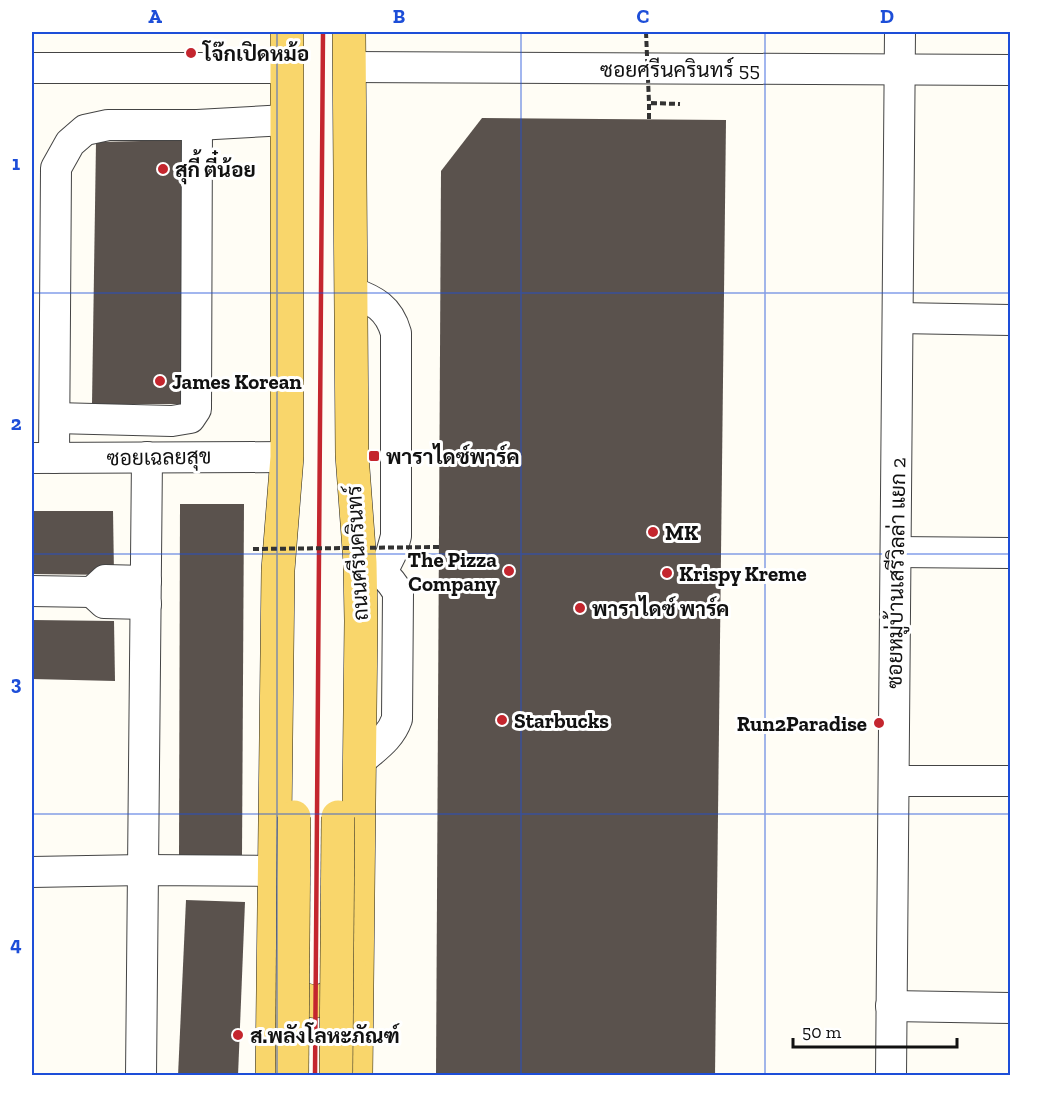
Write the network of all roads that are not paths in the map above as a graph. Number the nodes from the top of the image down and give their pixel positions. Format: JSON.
{"nodes":[{"id":1,"x":288,"y":32,"type":"edge"},
{"id":2,"x":349,"y":32,"type":"edge"},
{"id":3,"x":900,"y":32,"type":"edge"},
{"id":4,"x":349,"y":67,"type":"junction"},
{"id":5,"x":32,"y":68,"type":"edge"},
{"id":6,"x":287,"y":68,"type":"junction"},
{"id":7,"x":901,"y":70,"type":"junction"},
{"id":8,"x":1011,"y":70,"type":"edge"},
{"id":9,"x":287,"y":120,"type":"junction"},
{"id":10,"x":197,"y":125,"type":"junction"},
{"id":11,"x":351,"y":292,"type":"junction"},
{"id":12,"x":898,"y":318,"type":"junction"},
{"id":13,"x":1011,"y":320,"type":"edge"},
{"id":14,"x":54,"y":418,"type":"junction"},
{"id":15,"x":352,"y":455,"type":"junction"},
{"id":16,"x":147,"y":457,"type":"junction"},
{"id":17,"x":43,"y":458,"type":"edge"},
{"id":18,"x":287,"y":465,"type":"junction"},
{"id":19,"x":896,"y":552,"type":"junction"},
{"id":20,"x":1011,"y":552,"type":"edge"},
{"id":21,"x":371,"y":568,"type":"junction"},
{"id":22,"x":32,"y":591,"type":"edge"},
{"id":23,"x":146,"y":592,"type":"junction"},
{"id":24,"x":894,"y":781,"type":"junction"},
{"id":25,"x":1011,"y":781,"type":"edge"},
{"id":26,"x":143,"y":870,"type":"junction"},
{"id":27,"x":32,"y":872,"type":"edge"},
{"id":28,"x":274,"y":872,"type":"junction"},
{"id":29,"x":274,"y":952,"type":"junction"},
{"id":30,"x":357,"y":955,"type":"junction"},
{"id":31,"x":891,"y":1006,"type":"junction"},
{"id":32,"x":1011,"y":1008,"type":"edge"},
{"id":33,"x":141,"y":1076,"type":"edge"},
{"id":34,"x":272,"y":1076,"type":"edge"},
{"id":35,"x":292,"y":1076,"type":"edge"},
{"id":36,"x":336,"y":1076,"type":"edge"},
{"id":37,"x":356,"y":1076,"type":"edge"},
{"id":38,"x":891,"y":1076,"type":"edge"}],
"edges":[{"from":1,"to":6,"type":"main road"},
{"from":2,"to":4,"type":"main road","name":"ถนนศรีนครินทร์"},
{"from":3,"to":7,"type":"street","name":"ซอยหมู่บ้านเสรีวิลล่า แยก 2"},
{"from":4,"to":7,"type":"street","name":"ซอยศรีนครินทร์ 55"},
{"from":4,"to":11,"type":"main road","name":"ถนนศรีนครินทร์"},
{"from":5,"to":6,"type":"street"},
{"from":6,"to":9,"type":"main road"},
{"from":7,"to":8,"type":"street","name":"ซอยศรีนครินทร์ 55"},
{"from":7,"to":12,"type":"street","name":"ซอยหมู่บ้านเสรีวิลล่า แยก 2"},
{"from":9,"to":10,"type":"street"},
{"from":9,"to":18,"type":"main road"},
{"from":10,"to":14,"type":"street"},
{"from":10,"to":14,"type":"street"},
{"from":11,"to":15,"type":"main road","name":"ถนนศรีนครินทร์"},
{"from":11,"to":21,"type":"street"},
{"from":12,"to":13,"type":"street"},
{"from":12,"to":19,"type":"street","name":"ซอยหมู่บ้านเสรีวิลล่า แยก 2"},
{"from":14,"to":17,"type":"street"},
{"from":15,"to":21,"type":"main road","name":"ถนนศรีนครินทร์"},
{"from":15,"to":36,"type":"main road","bridge":true},
{"from":16,"to":17,"type":"street","name":"ซอยเฉลยสุข"},
{"from":16,"to":18,"type":"street","name":"ซอยเฉลยสุข"},
{"from":16,"to":23,"type":"street"},
{"from":18,"to":28,"type":"main road"},
{"from":18,"to":35,"type":"main road","bridge":true},
{"from":19,"to":20,"type":"street"},
{"from":19,"to":24,"type":"street","name":"ซอยหมู่บ้านเสรีวิลล่า แยก 2"},
{"from":21,"to":30,"type":"main road","name":"ถนนศรีนครินทร์"},
{"from":22,"to":23,"type":"street"},
{"from":23,"to":26,"type":"street"},
{"from":24,"to":25,"type":"street"},
{"from":24,"to":31,"type":"street","name":"ซอยหมู่บ้านเสรีวิลล่า แยก 2"},
{"from":26,"to":27,"type":"street"},
{"from":26,"to":28,"type":"street"},
{"from":26,"to":33,"type":"street"},
{"from":28,"to":29,"type":"main road"},
{"from":29,"to":30,"type":"main road"},
{"from":29,"to":34,"type":"main road"},
{"from":30,"to":37,"type":"main road","name":"ถนนศรีนครินทร์"},
{"from":31,"to":32,"type":"street"},
{"from":31,"to":38,"type":"street","name":"ซอยหมู่บ้านเสรีวิลล่า แยก 2"}]}
